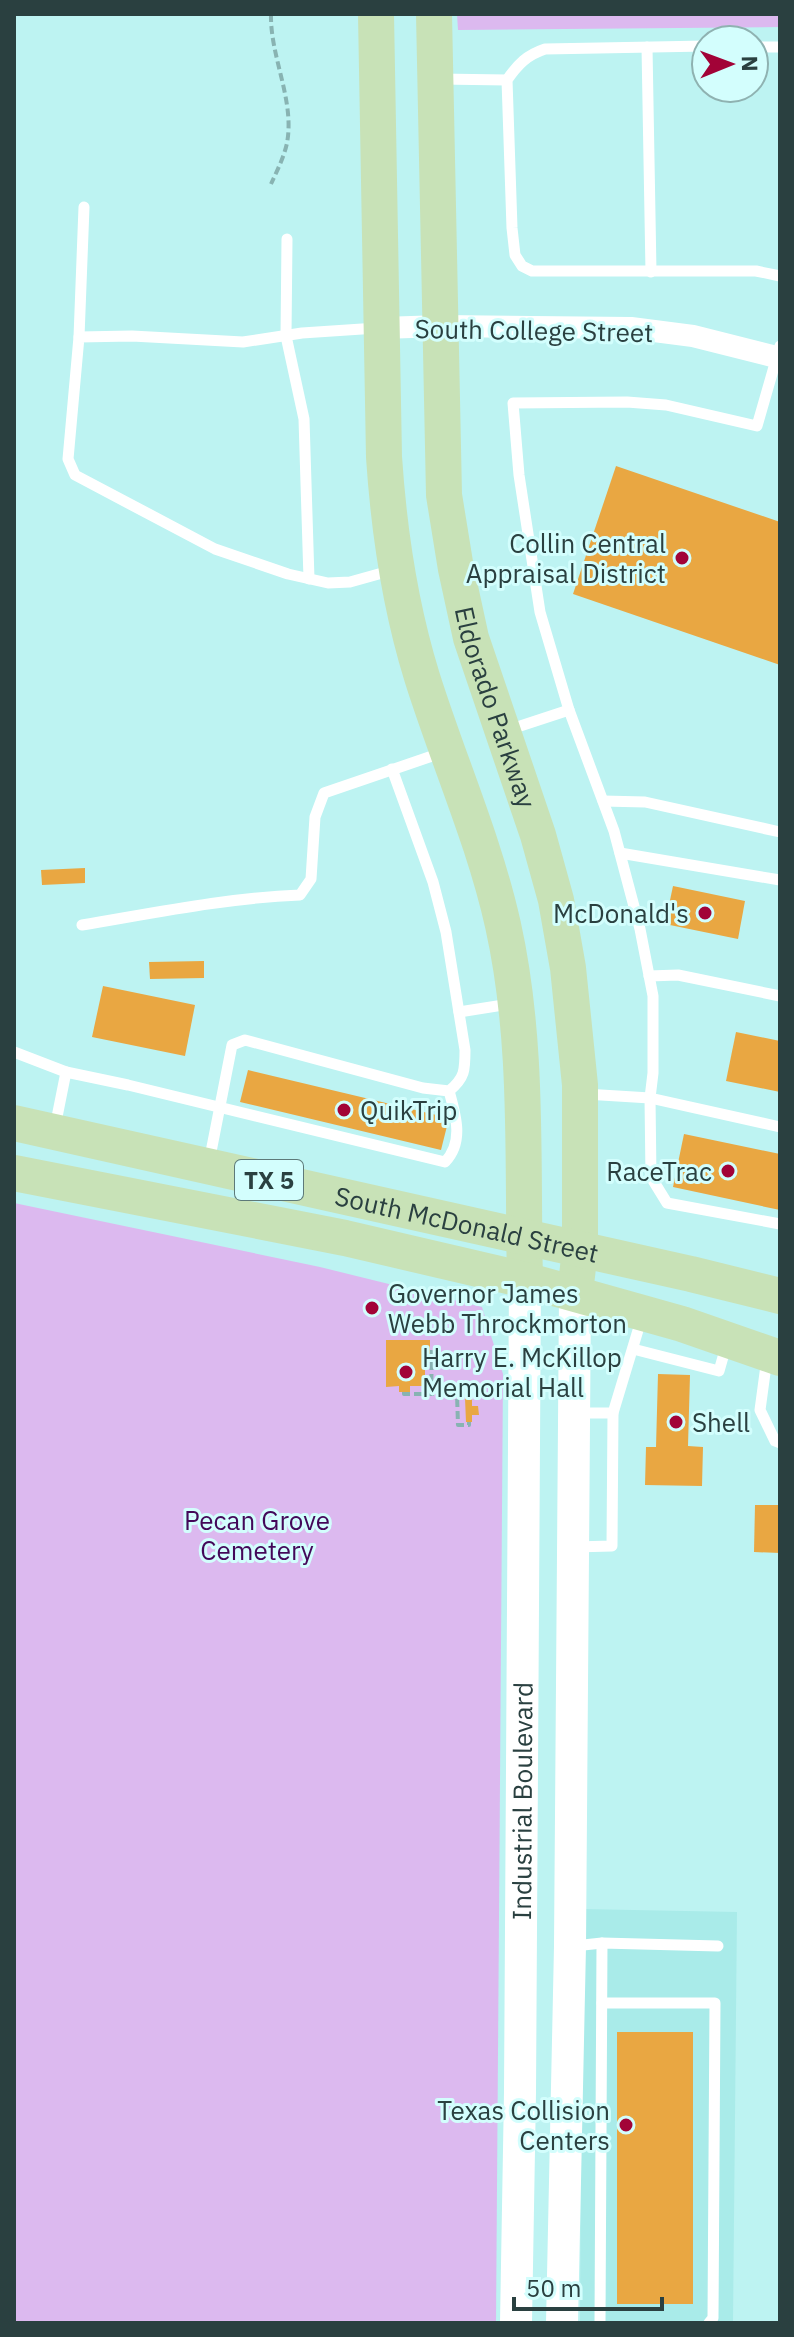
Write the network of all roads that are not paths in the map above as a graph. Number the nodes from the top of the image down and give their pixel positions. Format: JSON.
{"nodes":[{"id":1,"x":376,"y":14,"type":"edge"},
{"id":2,"x":434,"y":14,"type":"edge"},
{"id":3,"x":690,"y":46,"type":"edge"},
{"id":4,"x":647,"y":47,"type":"junction"},
{"id":5,"x":435,"y":79,"type":"junction"},
{"id":6,"x":507,"y":80,"type":"junction"},
{"id":7,"x":84,"y":207,"type":"dead end"},
{"id":8,"x":287,"y":239,"type":"dead end"},
{"id":9,"x":651,"y":272,"type":"junction"},
{"id":10,"x":780,"y":276,"type":"edge"},
{"id":11,"x":441,"y":326,"type":"junction"},
{"id":12,"x":382,"y":328,"type":"junction"},
{"id":13,"x":286,"y":336,"type":"junction"},
{"id":14,"x":79,"y":337,"type":"junction"},
{"id":15,"x":779,"y":354,"type":"edge"},
{"id":16,"x":397,"y":569,"type":"junction"},
{"id":17,"x":309,"y":579,"type":"junction"},
{"id":18,"x":569,"y":710,"type":"junction"},
{"id":19,"x":501,"y":732,"type":"junction"},
{"id":20,"x":447,"y":751,"type":"junction"},
{"id":21,"x":392,"y":769,"type":"junction"},
{"id":22,"x":603,"y":801,"type":"junction"},
{"id":23,"x":780,"y":832,"type":"edge"},
{"id":24,"x":620,"y":853,"type":"junction"},
{"id":25,"x":780,"y":880,"type":"edge"},
{"id":26,"x":82,"y":925,"type":"dead end"},
{"id":27,"x":649,"y":976,"type":"junction"},
{"id":28,"x":780,"y":996,"type":"edge"},
{"id":29,"x":516,"y":1003,"type":"junction"},
{"id":30,"x":459,"y":1012,"type":"junction"},
{"id":31,"x":14,"y":1052,"type":"edge"},
{"id":32,"x":66,"y":1072,"type":"junction"},
{"id":33,"x":449,"y":1091,"type":"junction"},
{"id":34,"x":580,"y":1094,"type":"junction"},
{"id":35,"x":650,"y":1098,"type":"junction"},
{"id":36,"x":221,"y":1107,"type":"junction"},
{"id":37,"x":14,"y":1123,"type":"edge"},
{"id":38,"x":780,"y":1127,"type":"edge"},
{"id":39,"x":54,"y":1131,"type":"junction"},
{"id":40,"x":208,"y":1166,"type":"junction"},
{"id":41,"x":14,"y":1173,"type":"edge"},
{"id":42,"x":346,"y":1198,"type":"junction"},
{"id":43,"x":200,"y":1210,"type":"junction"},
{"id":44,"x":780,"y":1224,"type":"edge"},
{"id":45,"x":345,"y":1238,"type":"junction"},
{"id":46,"x":524,"y":1238,"type":"junction"},
{"id":47,"x":580,"y":1250,"type":"junction"},
{"id":48,"x":525,"y":1280,"type":"junction"},
{"id":49,"x":575,"y":1293,"type":"junction"},
{"id":50,"x":780,"y":1296,"type":"edge"},
{"id":51,"x":643,"y":1313,"type":"junction"},
{"id":52,"x":728,"y":1339,"type":"junction"},
{"id":53,"x":633,"y":1349,"type":"junction"},
{"id":54,"x":774,"y":1356,"type":"edge"},
{"id":55,"x":574,"y":1413,"type":"junction"},
{"id":56,"x":613,"y":1413,"type":"junction"},
{"id":57,"x":780,"y":1443,"type":"edge"},
{"id":58,"x":572,"y":1547,"type":"junction"},
{"id":59,"x":602,"y":1943,"type":"junction"},
{"id":60,"x":570,"y":1946,"type":"junction"},
{"id":61,"x":718,"y":1946,"type":"dead end"},
{"id":62,"x":521,"y":1947,"type":"junction"},
{"id":63,"x":602,"y":2003,"type":"junction"},
{"id":64,"x":568,"y":2091,"type":"junction"},
{"id":65,"x":520,"y":2092,"type":"junction"},
{"id":66,"x":516,"y":2323,"type":"edge"},
{"id":67,"x":562,"y":2323,"type":"edge"},
{"id":68,"x":600,"y":2323,"type":"edge"},
{"id":69,"x":709,"y":2323,"type":"edge"}],
"edges":[{"from":1,"to":12,"type":"main road"},
{"from":2,"to":5,"type":"main road","name":"Eldorado Parkway"},
{"from":3,"to":4,"type":"lane"},
{"from":4,"to":6,"type":"lane"},
{"from":4,"to":9,"type":"lane"},
{"from":5,"to":6,"type":"lane"},
{"from":5,"to":11,"type":"main road","name":"Eldorado Parkway"},
{"from":6,"to":9,"type":"lane"},
{"from":7,"to":14,"type":"lane"},
{"from":8,"to":13,"type":"lane"},
{"from":9,"to":10,"type":"lane"},
{"from":11,"to":12,"type":"street","name":"South College Street"},
{"from":11,"to":15,"type":"street","name":"South College Street"},
{"from":11,"to":19,"type":"main road","name":"Eldorado Parkway"},
{"from":12,"to":13,"type":"lane"},
{"from":12,"to":16,"type":"main road"},
{"from":13,"to":14,"type":"lane"},
{"from":13,"to":17,"type":"lane"},
{"from":14,"to":17,"type":"lane"},
{"from":15,"to":18,"type":"lane"},
{"from":16,"to":17,"type":"lane"},
{"from":16,"to":20,"type":"main road"},
{"from":18,"to":19,"type":"lane"},
{"from":18,"to":22,"type":"lane"},
{"from":19,"to":20,"type":"main road"},
{"from":19,"to":34,"type":"main road","name":"Eldorado Parkway"},
{"from":20,"to":21,"type":"lane"},
{"from":20,"to":29,"type":"main road"},
{"from":21,"to":26,"type":"lane"},
{"from":21,"to":30,"type":"lane"},
{"from":22,"to":23,"type":"lane"},
{"from":22,"to":24,"type":"lane"},
{"from":24,"to":25,"type":"lane"},
{"from":24,"to":27,"type":"lane"},
{"from":27,"to":28,"type":"lane"},
{"from":27,"to":35,"type":"lane"},
{"from":29,"to":30,"type":"lane"},
{"from":29,"to":46,"type":"main road"},
{"from":30,"to":33,"type":"lane"},
{"from":31,"to":32,"type":"lane"},
{"from":32,"to":36,"type":"lane"},
{"from":32,"to":39,"type":"lane"},
{"from":33,"to":36,"type":"lane"},
{"from":33,"to":36,"type":"lane"},
{"from":34,"to":35,"type":"lane"},
{"from":34,"to":47,"type":"main road","name":"Eldorado Parkway"},
{"from":35,"to":38,"type":"lane"},
{"from":35,"to":44,"type":"lane"},
{"from":36,"to":40,"type":"lane"},
{"from":37,"to":39,"type":"main road","name":"South McDonald Street","number":"TX 5"},
{"from":39,"to":40,"type":"main road","name":"South McDonald Street","number":"TX 5"},
{"from":40,"to":42,"type":"main road","name":"South McDonald Street","number":"TX 5"},
{"from":40,"to":43,"type":"main road"},
{"from":41,"to":43,"type":"main road","name":"South McDonald Street","number":"TX 5"},
{"from":42,"to":45,"type":"main road"},
{"from":42,"to":46,"type":"main road","name":"South McDonald Street","number":"TX 5"},
{"from":43,"to":45,"type":"main road","name":"South McDonald Street","number":"TX 5"},
{"from":45,"to":48,"type":"main road","name":"South McDonald Street","number":"TX 5"},
{"from":46,"to":47,"type":"main road","name":"South McDonald Street","number":"TX 5"},
{"from":46,"to":48,"type":"main road"},
{"from":47,"to":49,"type":"main road","name":"Eldorado Parkway"},
{"from":47,"to":50,"type":"main road","name":"South McDonald Street","number":"TX 5"},
{"from":48,"to":49,"type":"main road","name":"South McDonald Street","number":"TX 5"},
{"from":48,"to":62,"type":"main road","name":"Industrial Boulevard"},
{"from":49,"to":51,"type":"main road","name":"South McDonald Street","number":"TX 5"},
{"from":49,"to":55,"type":"main road","name":"Industrial Boulevard"},
{"from":51,"to":52,"type":"main road","name":"South McDonald Street","number":"TX 5"},
{"from":51,"to":53,"type":"lane"},
{"from":52,"to":53,"type":"lane"},
{"from":52,"to":54,"type":"main road","name":"South McDonald Street","number":"TX 5"},
{"from":53,"to":56,"type":"lane"},
{"from":54,"to":57,"type":"lane"},
{"from":55,"to":56,"type":"lane"},
{"from":55,"to":58,"type":"main road","name":"Industrial Boulevard"},
{"from":56,"to":58,"type":"lane"},
{"from":58,"to":60,"type":"main road","name":"Industrial Boulevard"},
{"from":59,"to":60,"type":"lane"},
{"from":59,"to":61,"type":"lane"},
{"from":59,"to":63,"type":"lane"},
{"from":60,"to":62,"type":"main road"},
{"from":60,"to":64,"type":"main road","name":"Industrial Boulevard"},
{"from":62,"to":65,"type":"main road","name":"Industrial Boulevard"},
{"from":63,"to":68,"type":"lane"},
{"from":63,"to":69,"type":"lane"},
{"from":64,"to":65,"type":"main road"},
{"from":64,"to":67,"type":"main road","name":"Industrial Boulevard"},
{"from":65,"to":66,"type":"main road","name":"Industrial Boulevard"}]}
